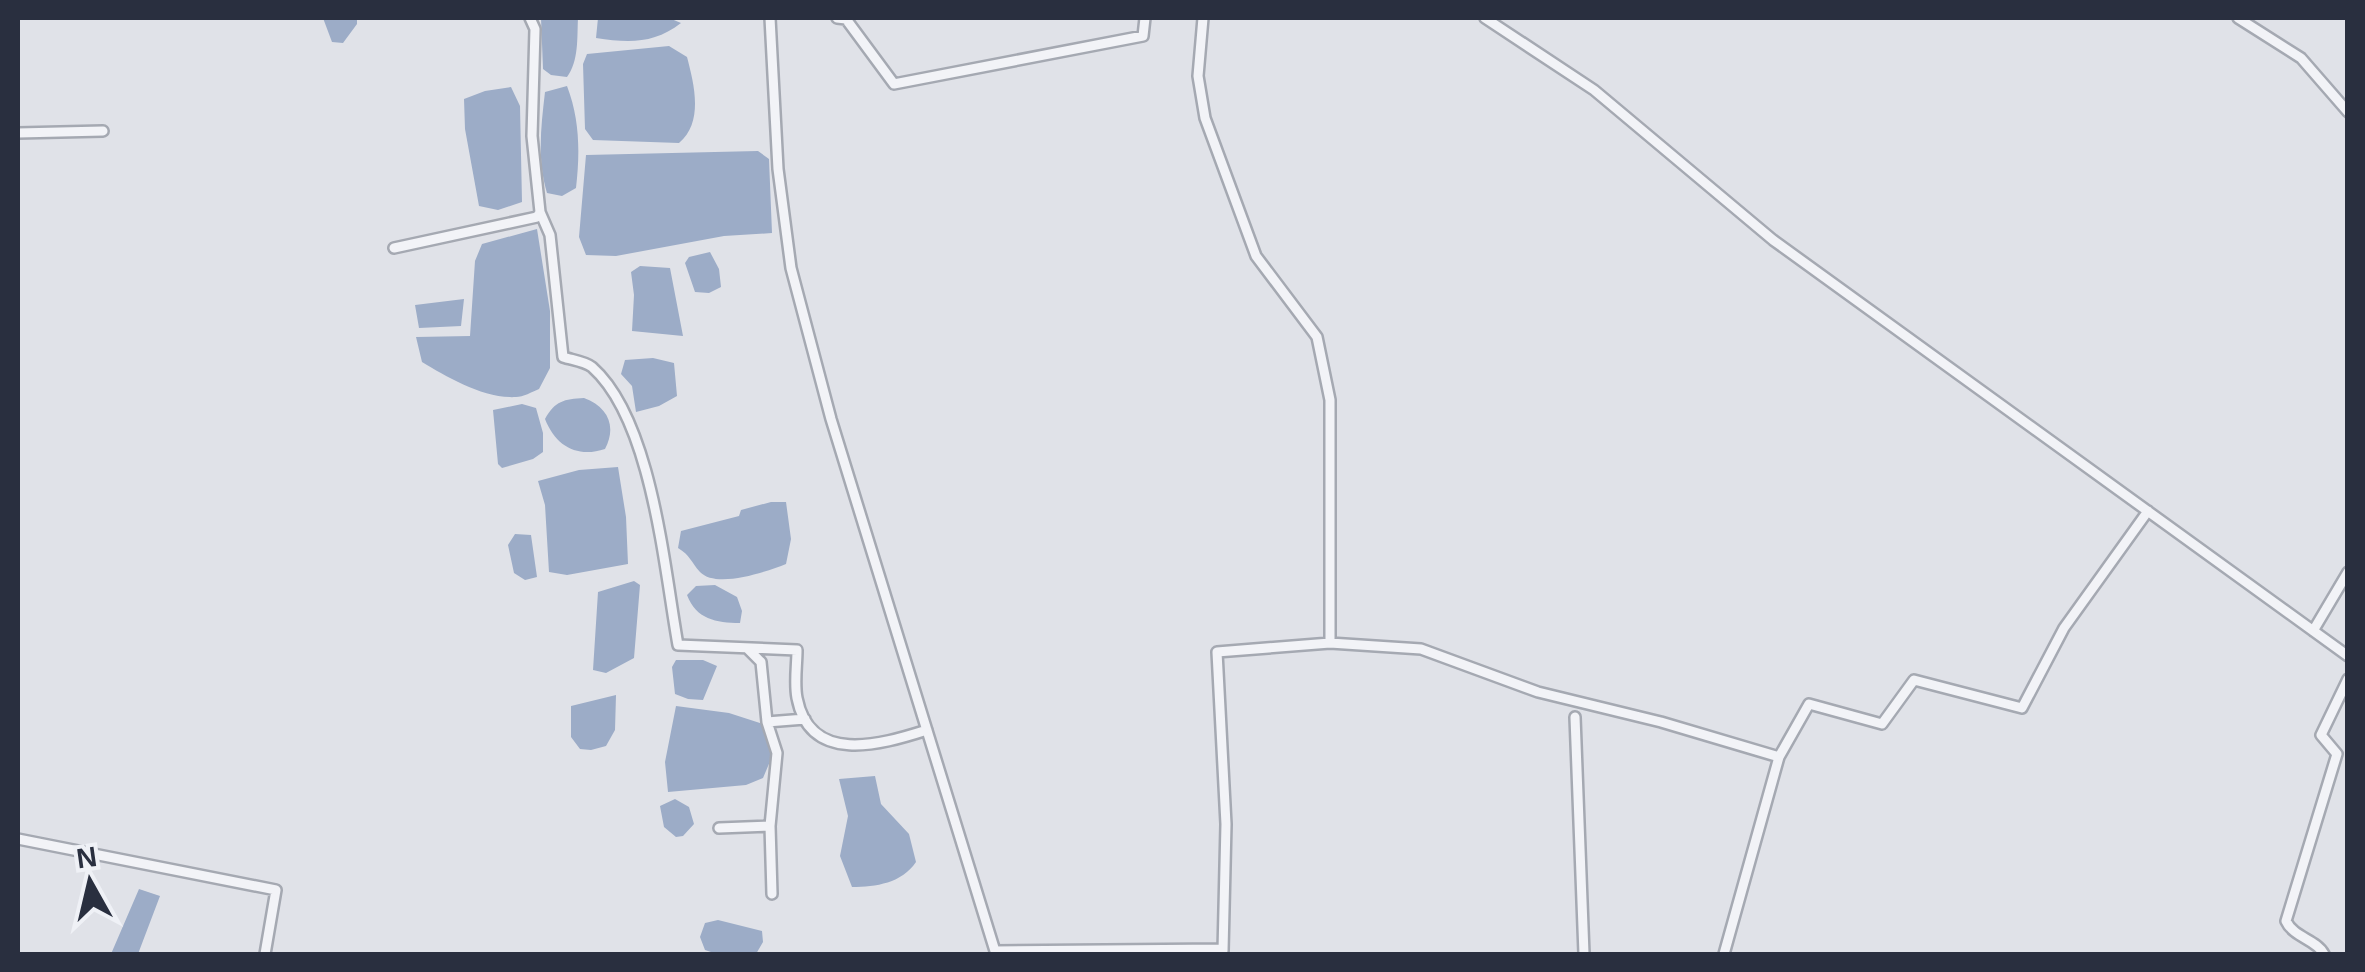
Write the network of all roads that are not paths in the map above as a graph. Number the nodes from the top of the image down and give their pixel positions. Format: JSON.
{"nodes":[{"id":1,"x":530,"y":18,"type":"edge"},
{"id":2,"x":770,"y":18,"type":"edge"},
{"id":3,"x":837,"y":18,"type":"edge"},
{"id":4,"x":1146,"y":18,"type":"edge"},
{"id":5,"x":1202,"y":18,"type":"edge"},
{"id":6,"x":1485,"y":18,"type":"edge"},
{"id":7,"x":2238,"y":18,"type":"edge"},
{"id":8,"x":2348,"y":112,"type":"edge"},
{"id":9,"x":102,"y":131,"type":"dead end"},
{"id":10,"x":18,"y":133,"type":"edge"},
{"id":11,"x":540,"y":212,"type":"junction"},
{"id":12,"x":394,"y":248,"type":"dead end"},
{"id":13,"x":2148,"y":511,"type":"junction"},
{"id":14,"x":2348,"y":572,"type":"edge"},
{"id":15,"x":2313,"y":632,"type":"junction"},
{"id":16,"x":1330,"y":643,"type":"junction"},
{"id":17,"x":748,"y":649,"type":"junction"},
{"id":18,"x":2348,"y":656,"type":"edge"},
{"id":19,"x":2348,"y":679,"type":"edge"},
{"id":20,"x":1575,"y":717,"type":"dead end"},
{"id":21,"x":805,"y":719,"type":"junction"},
{"id":22,"x":767,"y":722,"type":"junction"},
{"id":23,"x":927,"y":730,"type":"junction"},
{"id":24,"x":1778,"y":756,"type":"junction"},
{"id":25,"x":770,"y":826,"type":"junction"},
{"id":26,"x":719,"y":828,"type":"dead end"},
{"id":27,"x":18,"y":839,"type":"edge"},
{"id":28,"x":772,"y":894,"type":"dead end"},
{"id":29,"x":1223,"y":952,"type":"edge"},
{"id":30,"x":265,"y":954,"type":"edge"},
{"id":31,"x":1584,"y":954,"type":"edge"},
{"id":32,"x":1724,"y":954,"type":"edge"},
{"id":33,"x":2324,"y":954,"type":"edge"}],
"edges":[{"from":1,"to":11,"type":"street"},
{"from":2,"to":23,"type":"street"},
{"from":3,"to":4,"type":"street"},
{"from":5,"to":16,"type":"street"},
{"from":6,"to":13,"type":"street"},
{"from":7,"to":8,"type":"street"},
{"from":9,"to":10,"type":"street"},
{"from":11,"to":12,"type":"street"},
{"from":11,"to":17,"type":"street"},
{"from":13,"to":15,"type":"street"},
{"from":13,"to":24,"type":"street"},
{"from":14,"to":15,"type":"street"},
{"from":15,"to":18,"type":"street"},
{"from":16,"to":24,"type":"street"},
{"from":16,"to":29,"type":"street"},
{"from":17,"to":21,"type":"street"},
{"from":17,"to":22,"type":"street"},
{"from":19,"to":33,"type":"street"},
{"from":20,"to":31,"type":"street"},
{"from":21,"to":22,"type":"street"},
{"from":21,"to":23,"type":"street"},
{"from":22,"to":25,"type":"street"},
{"from":23,"to":29,"type":"street"},
{"from":24,"to":32,"type":"street"},
{"from":25,"to":26,"type":"street"},
{"from":25,"to":28,"type":"street"},
{"from":27,"to":30,"type":"street"}]}
